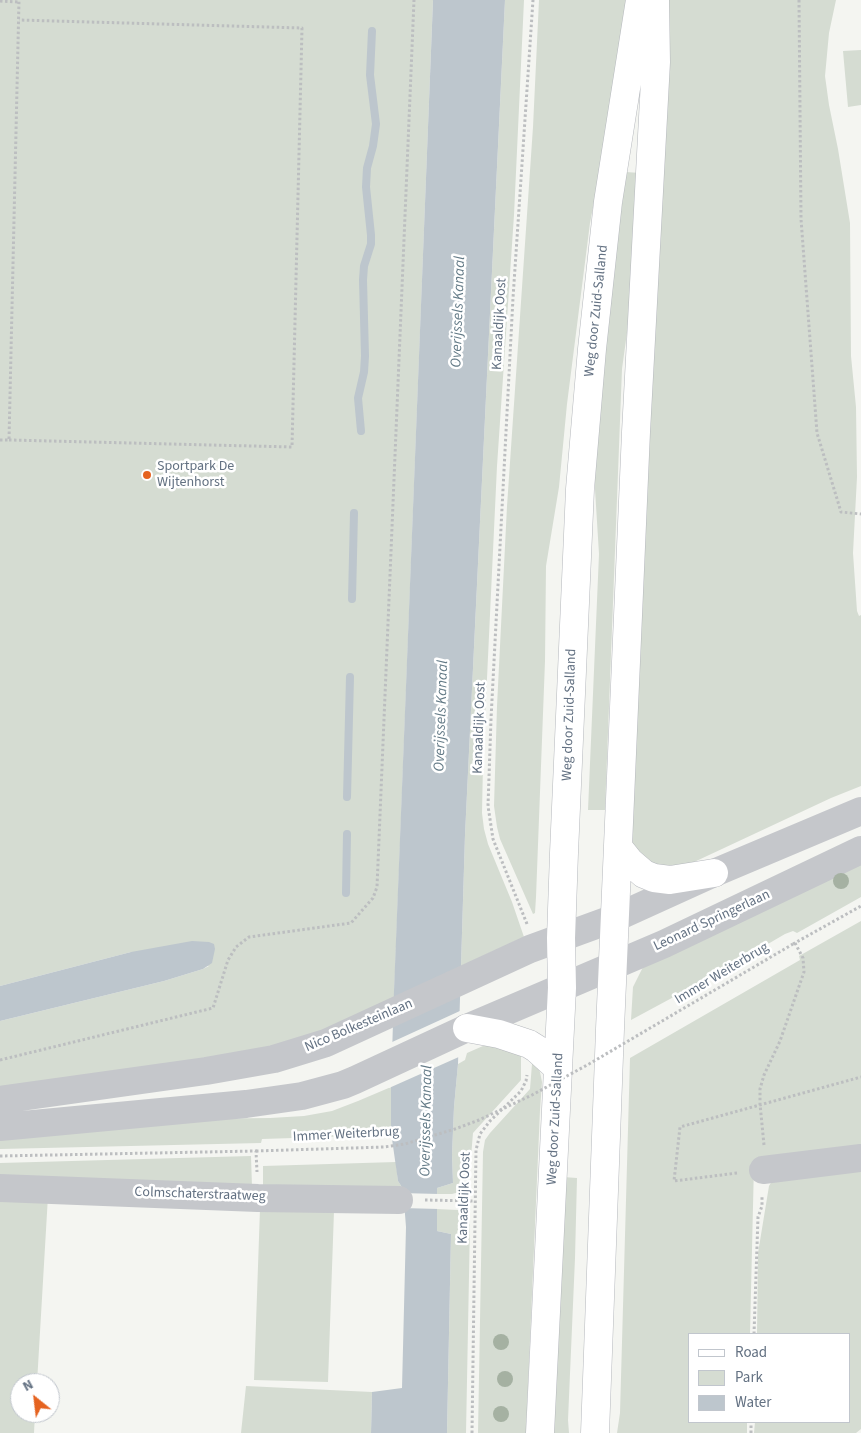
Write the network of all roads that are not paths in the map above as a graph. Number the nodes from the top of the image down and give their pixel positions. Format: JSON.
{"nodes":[{"id":1,"x":640,"y":0,"type":"edge"},
{"id":2,"x":655,"y":0,"type":"edge"},
{"id":3,"x":861,"y":811,"type":"edge"},
{"id":4,"x":618,"y":847,"type":"junction"},
{"id":5,"x":861,"y":850,"type":"edge"},
{"id":6,"x":714,"y":873,"type":"junction"},
{"id":7,"x":615,"y":918,"type":"junction"},
{"id":8,"x":561,"y":938,"type":"junction"},
{"id":9,"x":613,"y":966,"type":"junction"},
{"id":10,"x":562,"y":988,"type":"junction"},
{"id":11,"x":467,"y":1028,"type":"junction"},
{"id":12,"x":558,"y":1068,"type":"junction"},
{"id":13,"x":0,"y":1100,"type":"edge"},
{"id":14,"x":0,"y":1127,"type":"edge"},
{"id":15,"x":861,"y":1158,"type":"edge"},
{"id":16,"x":764,"y":1170,"type":"road end"},
{"id":17,"x":0,"y":1188,"type":"edge"},
{"id":18,"x":400,"y":1200,"type":"dead end"},
{"id":19,"x":540,"y":1433,"type":"edge"},
{"id":20,"x":595,"y":1433,"type":"edge"}],
"edges":[{"from":1,"to":8,"type":"main road","name":"Weg door Zuid-Salland"},
{"from":2,"to":4,"type":"main road"},
{"from":3,"to":6,"type":"street"},
{"from":4,"to":6,"type":"main road"},
{"from":4,"to":7,"type":"main road"},
{"from":5,"to":9,"type":"street","name":"Leonard Springerlaan"},
{"from":6,"to":7,"type":"street"},
{"from":7,"to":8,"type":"street","name":"Nico Bolkesteinlaan"},
{"from":7,"to":9,"type":"main road"},
{"from":8,"to":10,"type":"main road","name":"Weg door Zuid-Salland"},
{"from":8,"to":13,"type":"street","name":"Nico Bolkesteinlaan"},
{"from":9,"to":10,"type":"street","name":"Leonard Springerlaan"},
{"from":9,"to":20,"type":"main road"},
{"from":10,"to":11,"type":"street"},
{"from":10,"to":12,"type":"main road","name":"Weg door Zuid-Salland"},
{"from":11,"to":12,"type":"main road"},
{"from":11,"to":14,"type":"street"},
{"from":12,"to":19,"type":"main road","name":"Weg door Zuid-Salland"},
{"from":15,"to":16,"type":"street"},
{"from":17,"to":18,"type":"street","name":"Colmschaterstraatweg"}]}
